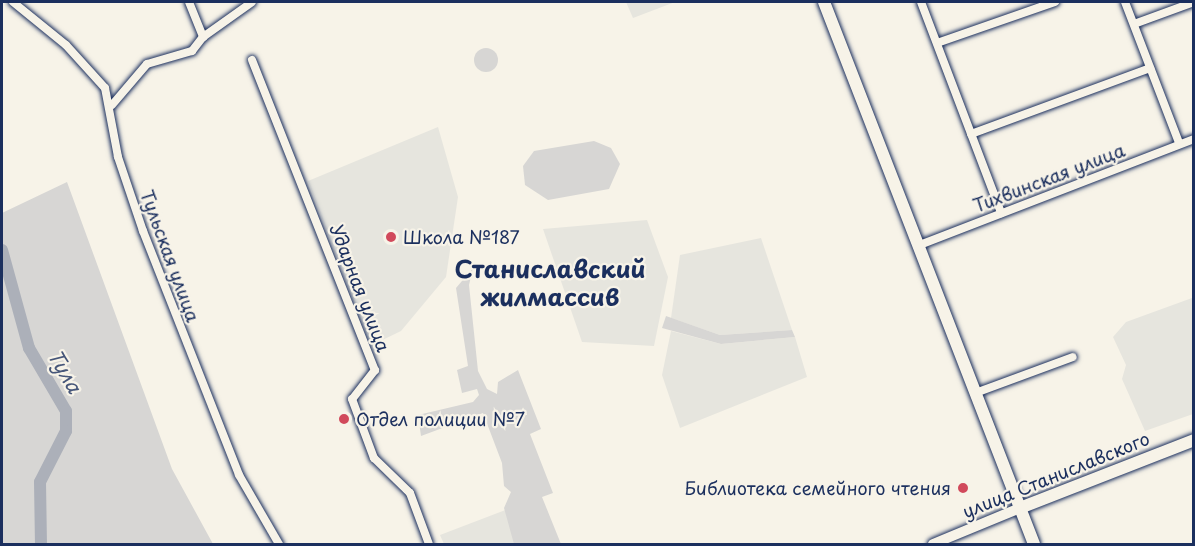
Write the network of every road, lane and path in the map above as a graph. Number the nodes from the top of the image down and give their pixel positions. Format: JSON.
{"nodes":[{"id":1,"x":13,"y":2,"type":"edge"},
{"id":2,"x":189,"y":2,"type":"edge"},
{"id":3,"x":252,"y":2,"type":"edge"},
{"id":4,"x":824,"y":2,"type":"edge"},
{"id":5,"x":921,"y":2,"type":"edge"},
{"id":6,"x":1055,"y":2,"type":"edge"},
{"id":7,"x":1125,"y":2,"type":"edge"},
{"id":8,"x":1194,"y":2,"type":"edge"},
{"id":9,"x":1134,"y":24,"type":"junction"},
{"id":10,"x":202,"y":37,"type":"junction"},
{"id":11,"x":937,"y":43,"type":"junction"},
{"id":12,"x":252,"y":60,"type":"dead end"},
{"id":13,"x":1150,"y":68,"type":"junction"},
{"id":14,"x":112,"y":105,"type":"junction"},
{"id":15,"x":971,"y":134,"type":"junction"},
{"id":16,"x":1194,"y":139,"type":"edge"},
{"id":17,"x":1179,"y":143,"type":"junction"},
{"id":18,"x":1001,"y":213,"type":"junction"},
{"id":19,"x":917,"y":246,"type":"junction"},
{"id":20,"x":1073,"y":357,"type":"dead end"},
{"id":21,"x":975,"y":393,"type":"junction"},
{"id":22,"x":1194,"y":440,"type":"edge"},
{"id":23,"x":1020,"y":508,"type":"junction"},
{"id":24,"x":279,"y":544,"type":"edge"},
{"id":25,"x":429,"y":544,"type":"edge"},
{"id":26,"x":933,"y":544,"type":"edge"},
{"id":27,"x":1034,"y":544,"type":"edge"}],
"edges":[{"from":1,"to":14,"type":"street","name":"Тульская улица"},
{"from":2,"to":10,"type":"street"},
{"from":3,"to":10,"type":"street"},
{"from":4,"to":19,"type":"main road"},
{"from":5,"to":11,"type":"street"},
{"from":6,"to":11,"type":"street"},
{"from":7,"to":9,"type":"street"},
{"from":8,"to":9,"type":"street"},
{"from":9,"to":13,"type":"street"},
{"from":10,"to":14,"type":"street"},
{"from":11,"to":15,"type":"street"},
{"from":12,"to":25,"type":"street","name":"Ударная улица"},
{"from":13,"to":15,"type":"street"},
{"from":13,"to":17,"type":"street"},
{"from":14,"to":24,"type":"street","name":"Тульская улица"},
{"from":15,"to":18,"type":"street"},
{"from":16,"to":17,"type":"street","name":"Тихвинская улица"},
{"from":17,"to":18,"type":"street","name":"Тихвинская улица"},
{"from":18,"to":19,"type":"street","name":"Тихвинская улица"},
{"from":19,"to":21,"type":"main road"},
{"from":20,"to":21,"type":"street"},
{"from":21,"to":23,"type":"main road"},
{"from":22,"to":23,"type":"main road","name":"улица Станиславского"},
{"from":23,"to":26,"type":"street","name":"улица Станиславского"},
{"from":23,"to":27,"type":"main road"}]}
